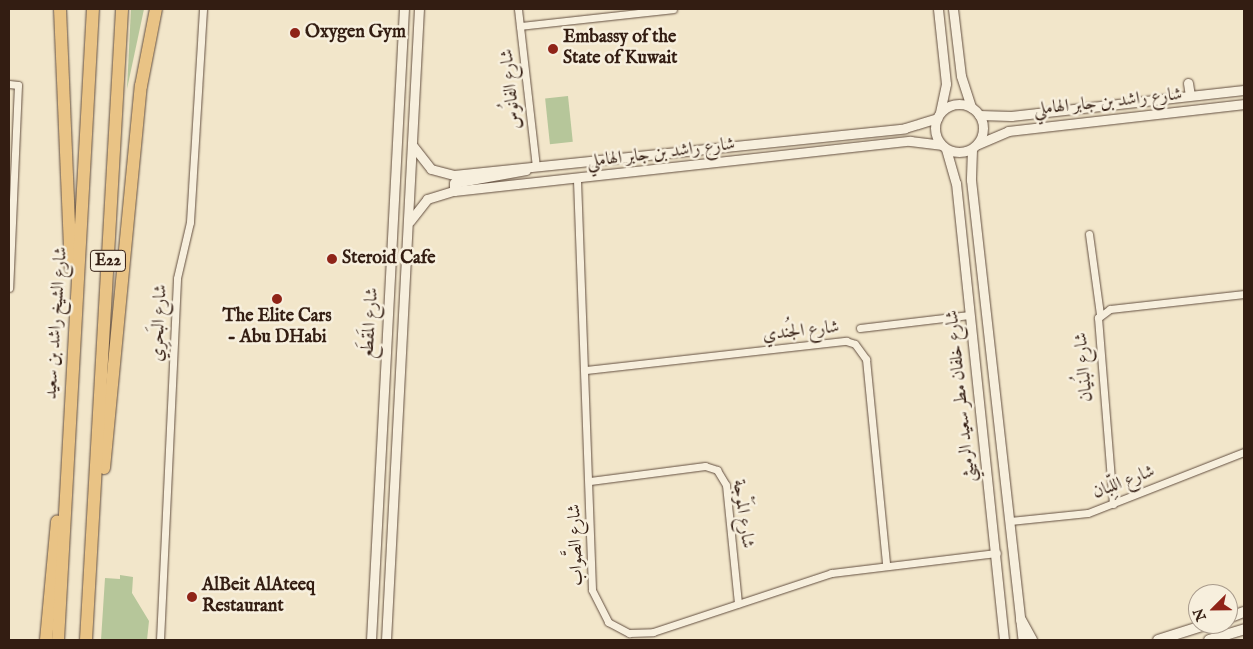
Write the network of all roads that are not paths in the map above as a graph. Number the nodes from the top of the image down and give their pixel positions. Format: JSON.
{"nodes":[{"id":1,"x":60,"y":9,"type":"edge"},
{"id":2,"x":92,"y":9,"type":"edge"},
{"id":3,"x":122,"y":9,"type":"edge"},
{"id":4,"x":156,"y":9,"type":"edge"},
{"id":5,"x":164,"y":9,"type":"edge"},
{"id":6,"x":203,"y":9,"type":"edge"},
{"id":7,"x":404,"y":9,"type":"edge"},
{"id":8,"x":418,"y":9,"type":"edge"},
{"id":9,"x":518,"y":9,"type":"edge"},
{"id":10,"x":673,"y":9,"type":"edge"},
{"id":11,"x":938,"y":9,"type":"edge"},
{"id":12,"x":953,"y":9,"type":"edge"},
{"id":13,"x":629,"y":11,"type":"edge"},
{"id":14,"x":520,"y":26,"type":"junction"},
{"id":15,"x":147,"y":48,"type":"junction"},
{"id":16,"x":1188,"y":82,"type":"dead end"},
{"id":17,"x":9,"y":84,"type":"edge"},
{"id":18,"x":1244,"y":90,"type":"edge"},
{"id":19,"x":1190,"y":95,"type":"junction"},
{"id":20,"x":1244,"y":104,"type":"edge"},
{"id":21,"x":971,"y":107,"type":"junction"},
{"id":22,"x":979,"y":115,"type":"junction"},
{"id":23,"x":939,"y":116,"type":"junction"},
{"id":24,"x":411,"y":139,"type":"junction"},
{"id":25,"x":944,"y":147,"type":"junction"},
{"id":26,"x":975,"y":147,"type":"junction"},
{"id":27,"x":536,"y":166,"type":"junction"},
{"id":28,"x":576,"y":180,"type":"junction"},
{"id":29,"x":454,"y":191,"type":"junction"},
{"id":30,"x":407,"y":233,"type":"junction"},
{"id":31,"x":1089,"y":234,"type":"dead end"},
{"id":32,"x":9,"y":288,"type":"edge"},
{"id":33,"x":1244,"y":294,"type":"edge"},
{"id":34,"x":73,"y":300,"type":"junction"},
{"id":35,"x":1100,"y":314,"type":"junction"},
{"id":36,"x":969,"y":315,"type":"junction"},
{"id":37,"x":388,"y":317,"type":"junction"},
{"id":38,"x":860,"y":328,"type":"dead end"},
{"id":39,"x":400,"y":353,"type":"junction"},
{"id":40,"x":384,"y":368,"type":"junction"},
{"id":41,"x":586,"y":370,"type":"junction"},
{"id":42,"x":397,"y":434,"type":"junction"},
{"id":43,"x":1244,"y":452,"type":"edge"},
{"id":44,"x":66,"y":478,"type":"junction"},
{"id":45,"x":590,"y":480,"type":"junction"},
{"id":46,"x":1113,"y":504,"type":"junction"},
{"id":47,"x":94,"y":514,"type":"junction"},
{"id":48,"x":1010,"y":521,"type":"junction"},
{"id":49,"x":996,"y":553,"type":"junction"},
{"id":50,"x":886,"y":564,"type":"junction"},
{"id":51,"x":738,"y":603,"type":"junction"},
{"id":52,"x":1021,"y":620,"type":"junction"},
{"id":53,"x":1244,"y":629,"type":"edge"},
{"id":54,"x":1188,"y":630,"type":"edge"},
{"id":55,"x":46,"y":640,"type":"edge"},
{"id":56,"x":58,"y":640,"type":"edge"},
{"id":57,"x":86,"y":640,"type":"edge"},
{"id":58,"x":160,"y":640,"type":"edge"},
{"id":59,"x":371,"y":640,"type":"edge"},
{"id":60,"x":386,"y":640,"type":"edge"},
{"id":61,"x":1004,"y":640,"type":"edge"},
{"id":62,"x":1023,"y":640,"type":"edge"},
{"id":63,"x":1032,"y":640,"type":"edge"},
{"id":64,"x":1158,"y":640,"type":"edge"},
{"id":65,"x":1209,"y":640,"type":"edge"}],
"edges":[{"from":1,"to":34,"type":"highway"},
{"from":2,"to":34,"type":"highway","name":"شارع الشيخ راشد بن سعيد","number":"E22"},
{"from":3,"to":47,"type":"highway","number":"E22"},
{"from":4,"to":15,"type":"highway"},
{"from":5,"to":15,"type":"highway"},
{"from":6,"to":58,"type":"street","name":"شارع البَحرِي"},
{"from":7,"to":37,"type":"street","name":"شارع المَقطَع"},
{"from":8,"to":24,"type":"street","name":"شارع المَقطَع"},
{"from":9,"to":14,"type":"street","name":"شارع الفانُوس"},
{"from":10,"to":13,"type":"street"},
{"from":11,"to":23,"type":"street"},
{"from":12,"to":21,"type":"street"},
{"from":13,"to":14,"type":"street"},
{"from":14,"to":27,"type":"street","name":"شارع الفانُوس"},
{"from":15,"to":47,"type":"highway"},
{"from":16,"to":19,"type":"street"},
{"from":17,"to":32,"type":"street"},
{"from":18,"to":19,"type":"street","name":"شارع راشد بن جابر الهاملي"},
{"from":19,"to":22,"type":"street","name":"شارع راشد بن جابر الهاملي"},
{"from":20,"to":26,"type":"street","name":"شارع راشد بن جابر الهاملي"},
{"from":21,"to":22,"type":"street"},
{"from":21,"to":23,"type":"street"},
{"from":22,"to":26,"type":"street"},
{"from":23,"to":25,"type":"street"},
{"from":23,"to":27,"type":"street","name":"شارع راشد بن جابر الهاملي"},
{"from":24,"to":27,"type":"street","name":"شارع راشد بن جابر الهاملي"},
{"from":24,"to":30,"type":"street","name":"شارع المَقطَع"},
{"from":25,"to":26,"type":"street"},
{"from":25,"to":28,"type":"street","name":"شارع راشد بن جابر الهاملي"},
{"from":25,"to":36,"type":"street","name":"شارع خلفان مطر سعيد الرميثي"},
{"from":26,"to":48,"type":"street","name":"شارع خلفان مطر سعيد الرميثي"},
{"from":27,"to":29,"type":"street"},
{"from":28,"to":29,"type":"street","name":"شارع راشد بن جابر الهاملي"},
{"from":28,"to":41,"type":"street","name":"شارع الصَّواب"},
{"from":29,"to":30,"type":"street","name":"شارع راشد بن جابر الهاملي"},
{"from":30,"to":39,"type":"street","name":"شارع المَقطَع"},
{"from":31,"to":35,"type":"street"},
{"from":33,"to":35,"type":"street","name":"شارع البُنيان"},
{"from":34,"to":44,"type":"highway","name":"شارع الشيخ راشد بن سعيد","number":"E22"},
{"from":35,"to":46,"type":"street","name":"شارع البُنيان"},
{"from":36,"to":38,"type":"street"},
{"from":36,"to":49,"type":"street","name":"شارع خلفان مطر سعيد الرميثي"},
{"from":37,"to":39,"type":"street"},
{"from":37,"to":40,"type":"street","name":"شارع المَقطَع"},
{"from":39,"to":42,"type":"street","name":"شارع المَقطَع"},
{"from":40,"to":42,"type":"street"},
{"from":40,"to":59,"type":"street","name":"شارع المَقطَع"},
{"from":41,"to":45,"type":"street","name":"شارع الصَّواب"},
{"from":41,"to":50,"type":"street","name":"شارع الجُندي"},
{"from":42,"to":60,"type":"street","name":"شارع المَقطَع"},
{"from":43,"to":46,"type":"street","name":"شارع اللِّبان"},
{"from":44,"to":55,"type":"highway"},
{"from":44,"to":56,"type":"highway","name":"شارع الشيخ راشد بن سعيد","number":"E22"},
{"from":45,"to":51,"type":"street","name":"شارع المَوْجة"},
{"from":45,"to":51,"type":"street","name":"شارع الصَّواب"},
{"from":46,"to":48,"type":"street","name":"شارع اللِّبان"},
{"from":47,"to":57,"type":"highway","number":"E22"},
{"from":48,"to":52,"type":"street","name":"شارع خلفان مطر سعيد الرميثي"},
{"from":49,"to":50,"type":"street","name":"شارع الصَّواب"},
{"from":49,"to":61,"type":"street","name":"شارع خلفان مطر سعيد الرميثي"},
{"from":50,"to":51,"type":"street","name":"شارع الصَّواب"},
{"from":52,"to":62,"type":"street","name":"شارع خلفان مطر سعيد الرميثي"},
{"from":52,"to":63,"type":"main road"},
{"from":53,"to":65,"type":"main road"},
{"from":54,"to":64,"type":"main road"}]}
